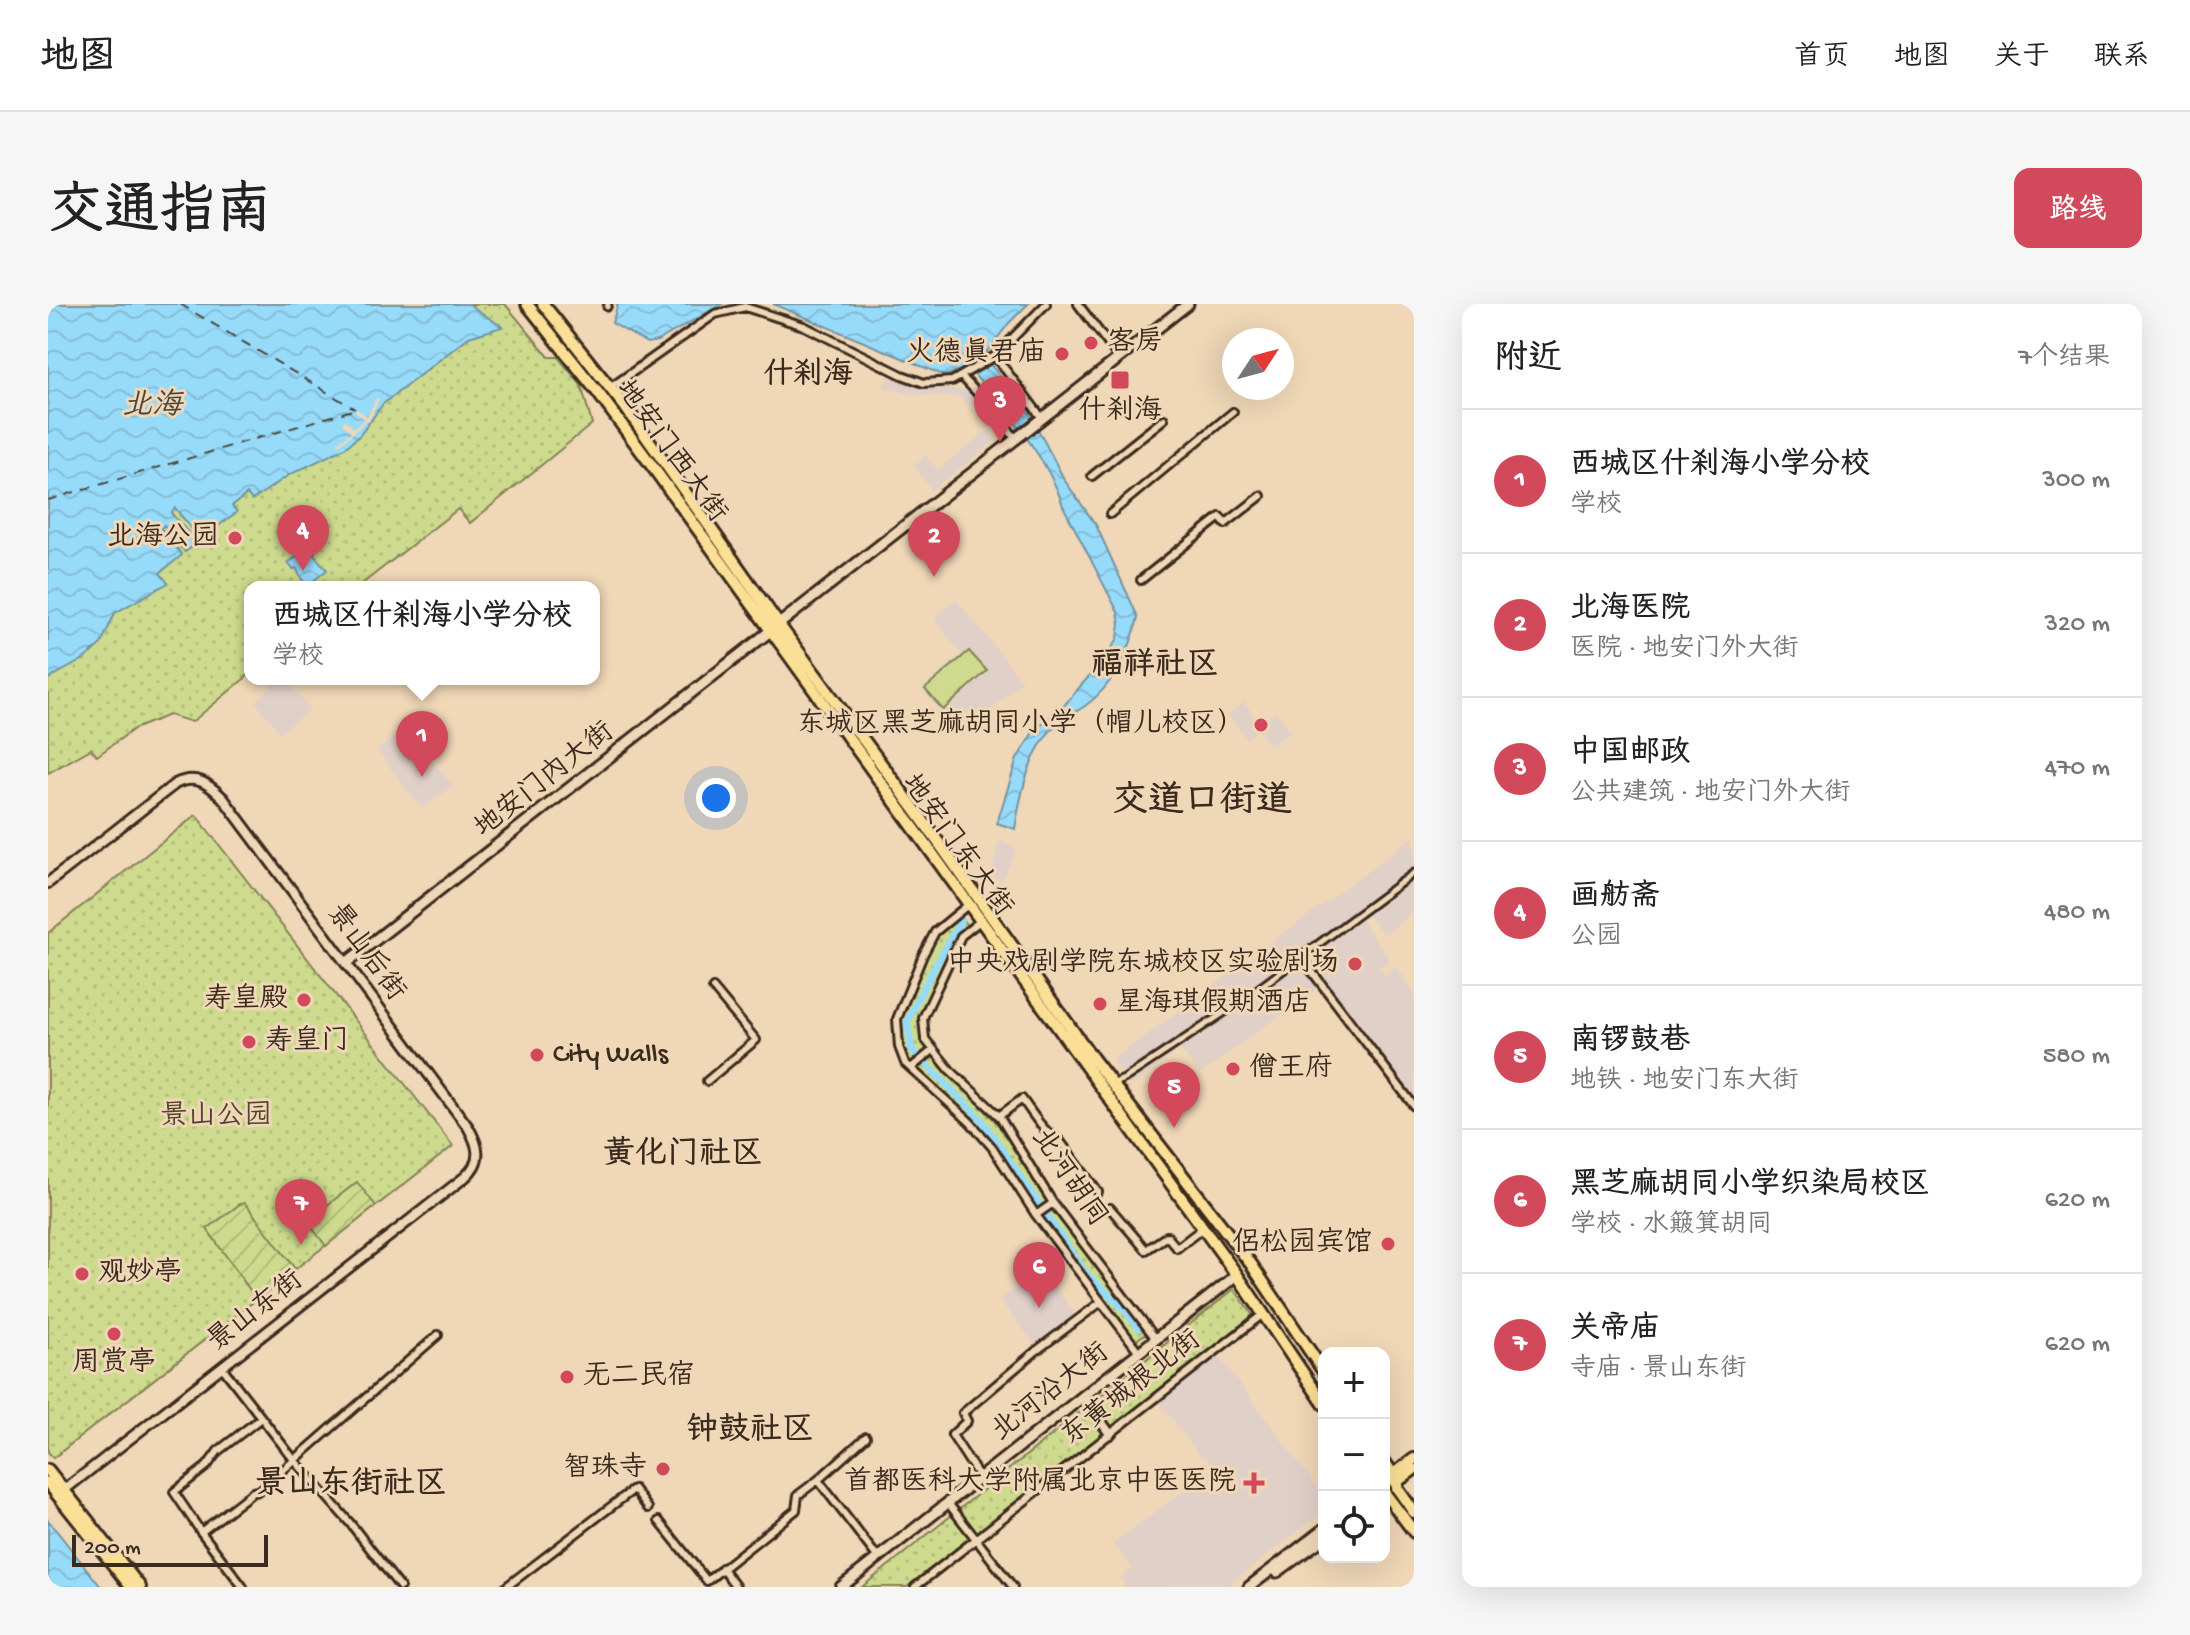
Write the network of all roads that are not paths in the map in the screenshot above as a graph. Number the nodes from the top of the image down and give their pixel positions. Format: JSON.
{"nodes":[{"id":1,"x":527,"y":304,"type":"edge"},
{"id":2,"x":543,"y":304,"type":"edge"},
{"id":3,"x":1046,"y":304,"type":"edge"},
{"id":4,"x":1078,"y":304,"type":"edge"},
{"id":5,"x":1188,"y":304,"type":"edge"},
{"id":6,"x":995,"y":356,"type":"junction"},
{"id":7,"x":1119,"y":358,"type":"junction"},
{"id":8,"x":962,"y":377,"type":"junction"},
{"id":9,"x":610,"y":388,"type":"junction"},
{"id":10,"x":1233,"y":412,"type":"dead end"},
{"id":11,"x":1042,"y":418,"type":"junction"},
{"id":12,"x":1164,"y":419,"type":"dead end"},
{"id":13,"x":1016,"y":439,"type":"junction"},
{"id":14,"x":1092,"y":476,"type":"dead end"},
{"id":15,"x":1261,"y":496,"type":"dead end"},
{"id":16,"x":1110,"y":514,"type":"dead end"},
{"id":17,"x":1141,"y":580,"type":"dead end"},
{"id":18,"x":774,"y":628,"type":"junction"},
{"id":19,"x":1414,"y":873,"type":"edge"},
{"id":20,"x":48,"y":883,"type":"edge"},
{"id":21,"x":969,"y":904,"type":"junction"},
{"id":22,"x":980,"y":921,"type":"junction"},
{"id":23,"x":1301,"y":957,"type":"junction"},
{"id":24,"x":346,"y":963,"type":"junction"},
{"id":25,"x":713,"y":988,"type":"dead end"},
{"id":26,"x":933,"y":1050,"type":"junction"},
{"id":27,"x":911,"y":1068,"type":"junction"},
{"id":28,"x":707,"y":1081,"type":"dead end"},
{"id":29,"x":1113,"y":1084,"type":"junction"},
{"id":30,"x":1414,"y":1106,"type":"edge"},
{"id":31,"x":999,"y":1116,"type":"junction"},
{"id":32,"x":477,"y":1161,"type":"joint"},
{"id":33,"x":1098,"y":1192,"type":"dead end"},
{"id":34,"x":1053,"y":1203,"type":"junction"},
{"id":35,"x":1110,"y":1208,"type":"dead end"},
{"id":36,"x":1036,"y":1215,"type":"junction"},
{"id":37,"x":1203,"y":1228,"type":"junction"},
{"id":38,"x":1251,"y":1264,"type":"junction"},
{"id":39,"x":1237,"y":1275,"type":"junction"},
{"id":40,"x":1101,"y":1302,"type":"junction"},
{"id":41,"x":1263,"y":1314,"type":"junction"},
{"id":42,"x":438,"y":1335,"type":"dead end"},
{"id":43,"x":1156,"y":1339,"type":"junction"},
{"id":44,"x":1139,"y":1352,"type":"junction"},
{"id":45,"x":1318,"y":1363,"type":"edge"},
{"id":46,"x":222,"y":1367,"type":"junction"},
{"id":47,"x":1318,"y":1395,"type":"edge"},
{"id":48,"x":1083,"y":1396,"type":"junction"},
{"id":49,"x":261,"y":1418,"type":"junction"},
{"id":50,"x":1110,"y":1434,"type":"junction"},
{"id":51,"x":866,"y":1437,"type":"dead end"},
{"id":52,"x":1414,"y":1459,"type":"edge"},
{"id":53,"x":295,"y":1461,"type":"junction"},
{"id":54,"x":1414,"y":1469,"type":"edge"},
{"id":55,"x":48,"y":1470,"type":"edge"},
{"id":56,"x":1390,"y":1470,"type":"edge"},
{"id":57,"x":980,"y":1478,"type":"junction"},
{"id":58,"x":1396,"y":1478,"type":"junction"},
{"id":59,"x":818,"y":1480,"type":"junction"},
{"id":60,"x":1390,"y":1480,"type":"edge"},
{"id":61,"x":48,"y":1483,"type":"edge"},
{"id":62,"x":1385,"y":1491,"type":"edge"},
{"id":63,"x":61,"y":1492,"type":"junction"},
{"id":64,"x":1390,"y":1500,"type":"edge"},
{"id":65,"x":948,"y":1503,"type":"junction"},
{"id":66,"x":648,"y":1508,"type":"dead end"},
{"id":67,"x":1414,"y":1512,"type":"edge"},
{"id":68,"x":659,"y":1521,"type":"dead end"},
{"id":69,"x":201,"y":1532,"type":"junction"},
{"id":70,"x":1414,"y":1532,"type":"edge"},
{"id":71,"x":1318,"y":1534,"type":"edge"},
{"id":72,"x":976,"y":1539,"type":"junction"},
{"id":73,"x":1318,"y":1543,"type":"edge"},
{"id":74,"x":878,"y":1558,"type":"junction"},
{"id":75,"x":722,"y":1568,"type":"junction"},
{"id":76,"x":131,"y":1587,"type":"edge"},
{"id":77,"x":140,"y":1587,"type":"edge"},
{"id":78,"x":243,"y":1587,"type":"edge"},
{"id":79,"x":400,"y":1587,"type":"edge"},
{"id":80,"x":506,"y":1587,"type":"edge"},
{"id":81,"x":736,"y":1587,"type":"edge"},
{"id":82,"x":841,"y":1587,"type":"edge"},
{"id":83,"x":915,"y":1587,"type":"edge"},
{"id":84,"x":1013,"y":1587,"type":"edge"},
{"id":85,"x":1249,"y":1587,"type":"edge"},
{"id":86,"x":1259,"y":1587,"type":"edge"}],
"edges":[{"from":1,"to":18,"type":"main road","name":"地安门西大街"},
{"from":2,"to":9,"type":"main road","name":"地安门西大街"},
{"from":3,"to":6,"type":"street"},
{"from":4,"to":7,"type":"street"},
{"from":5,"to":7,"type":"main road","name":"地安门内大街"},
{"from":6,"to":8,"type":"street"},
{"from":6,"to":11,"type":"street"},
{"from":7,"to":11,"type":"main road","name":"地安门内大街"},
{"from":8,"to":9,"type":"street"},
{"from":8,"to":13,"type":"street"},
{"from":9,"to":18,"type":"main road","name":"地安门西大街"},
{"from":10,"to":16,"type":"street"},
{"from":11,"to":13,"type":"main road","name":"地安门内大街"},
{"from":12,"to":14,"type":"street"},
{"from":13,"to":18,"type":"main road","name":"地安门内大街"},
{"from":15,"to":17,"type":"street"},
{"from":18,"to":21,"type":"main road","name":"地安门东大街"},
{"from":18,"to":24,"type":"main road","name":"地安门内大街"},
{"from":18,"to":29,"type":"main road","name":"地安门东大街"},
{"from":19,"to":23,"type":"street"},
{"from":20,"to":24,"type":"street","name":"景山后街"},
{"from":21,"to":22,"type":"main road","name":"地安门东大街"},
{"from":21,"to":27,"type":"street"},
{"from":22,"to":26,"type":"street"},
{"from":22,"to":37,"type":"main road","name":"地安门东大街"},
{"from":23,"to":29,"type":"street"},
{"from":23,"to":30,"type":"street"},
{"from":24,"to":32,"type":"street","name":"景山后街"},
{"from":25,"to":28,"type":"street"},
{"from":26,"to":27,"type":"street"},
{"from":26,"to":31,"type":"street","name":"北河胡同"},
{"from":27,"to":36,"type":"street"},
{"from":29,"to":38,"type":"main road","name":"地安门东大街"},
{"from":31,"to":33,"type":"street"},
{"from":31,"to":34,"type":"street","name":"北河胡同"},
{"from":32,"to":46,"type":"street","name":"景山东街"},
{"from":34,"to":36,"type":"street"},
{"from":34,"to":43,"type":"street","name":"北河胡同"},
{"from":35,"to":37,"type":"street"},
{"from":36,"to":40,"type":"street"},
{"from":37,"to":39,"type":"main road","name":"地安门东大街"},
{"from":38,"to":39,"type":"street","name":"北河沿大街"},
{"from":38,"to":45,"type":"main road","name":"地安门东大街"},
{"from":39,"to":41,"type":"main road","name":"地安门东大街"},
{"from":39,"to":43,"type":"main road","name":"北河沿大街"},
{"from":40,"to":44,"type":"street"},
{"from":40,"to":57,"type":"street"},
{"from":41,"to":47,"type":"main road","name":"地安门东大街"},
{"from":41,"to":50,"type":"street","name":"东黄城根北街"},
{"from":42,"to":53,"type":"street"},
{"from":43,"to":44,"type":"main road","name":"北河沿大街"},
{"from":44,"to":48,"type":"main road","name":"北河沿大街"},
{"from":46,"to":49,"type":"street"},
{"from":46,"to":63,"type":"street","name":"景山东街"},
{"from":48,"to":50,"type":"street"},
{"from":48,"to":57,"type":"main road","name":"北河沿大街"},
{"from":49,"to":53,"type":"street"},
{"from":49,"to":69,"type":"street"},
{"from":50,"to":72,"type":"street","name":"东黄城根北街"},
{"from":51,"to":59,"type":"street"},
{"from":52,"to":58,"type":"main road"},
{"from":53,"to":69,"type":"street"},
{"from":53,"to":79,"type":"street"},
{"from":54,"to":58,"type":"main road"},
{"from":55,"to":63,"type":"main road"},
{"from":56,"to":58,"type":"main road"},
{"from":57,"to":65,"type":"main road","name":"北河沿大街"},
{"from":58,"to":60,"type":"main road"},
{"from":58,"to":62,"type":"main road"},
{"from":58,"to":67,"type":"main road"},
{"from":59,"to":74,"type":"street"},
{"from":59,"to":75,"type":"street"},
{"from":61,"to":63,"type":"main road"},
{"from":63,"to":76,"type":"main road"},
{"from":63,"to":77,"type":"main road"},
{"from":64,"to":70,"type":"main road"},
{"from":65,"to":72,"type":"street"},
{"from":65,"to":74,"type":"main road","name":"北河沿大街"},
{"from":66,"to":80,"type":"street"},
{"from":68,"to":75,"type":"street"},
{"from":69,"to":78,"type":"street"},
{"from":71,"to":85,"type":"main road"},
{"from":72,"to":83,"type":"street","name":"东黄城根北街"},
{"from":72,"to":84,"type":"street"},
{"from":73,"to":86,"type":"main road"},
{"from":74,"to":82,"type":"main road","name":"北河沿大街"},
{"from":75,"to":81,"type":"street"}]}
